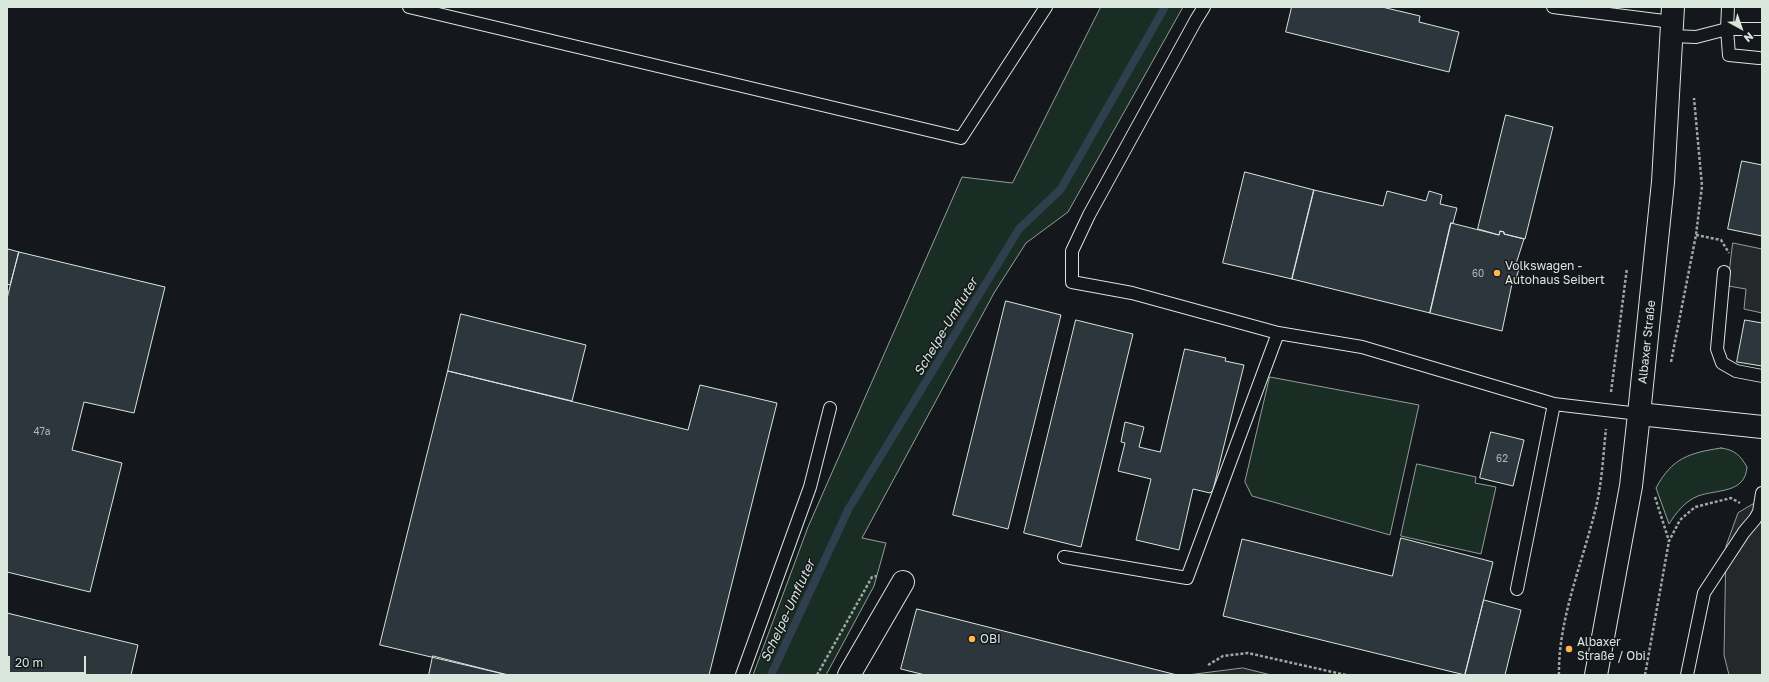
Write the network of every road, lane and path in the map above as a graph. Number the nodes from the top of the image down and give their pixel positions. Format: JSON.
{"nodes":[{"id":1,"x":409,"y":7,"type":"edge"},
{"id":2,"x":1046,"y":7,"type":"edge"},
{"id":3,"x":1204,"y":7,"type":"edge"},
{"id":4,"x":1553,"y":7,"type":"edge"},
{"id":5,"x":1728,"y":7,"type":"edge"},
{"id":6,"x":1673,"y":22,"type":"edge"},
{"id":7,"x":1727,"y":29,"type":"junction"},
{"id":8,"x":1762,"y":29,"type":"edge"},
{"id":9,"x":1759,"y":58,"type":"dead end"},
{"id":10,"x":1694,"y":91,"type":"dead end"},
{"id":11,"x":1696,"y":234,"type":"junction"},
{"id":12,"x":1731,"y":260,"type":"dead end"},
{"id":13,"x":1628,"y":264,"type":"dead end"},
{"id":14,"x":1724,"y":272,"type":"dead end"},
{"id":15,"x":1278,"y":333,"type":"junction"},
{"id":16,"x":1674,"y":339,"type":"dead end"},
{"id":17,"x":1762,"y":376,"type":"edge"},
{"id":18,"x":1554,"y":404,"type":"junction"},
{"id":19,"x":830,"y":408,"type":"dead end"},
{"id":20,"x":1608,"y":411,"type":"junction"},
{"id":21,"x":1639,"y":414,"type":"junction"},
{"id":22,"x":1762,"y":427,"type":"edge"},
{"id":23,"x":1652,"y":490,"type":"dead end"},
{"id":24,"x":1762,"y":493,"type":"edge"},
{"id":25,"x":1759,"y":512,"type":"junction"},
{"id":26,"x":1669,"y":541,"type":"junction"},
{"id":27,"x":1064,"y":557,"type":"dead end"},
{"id":28,"x":903,"y":582,"type":"dead end"},
{"id":29,"x":1517,"y":589,"type":"dead end"},
{"id":30,"x":1208,"y":665,"type":"dead end"},
{"id":31,"x":742,"y":675,"type":"edge"},
{"id":32,"x":849,"y":675,"type":"edge"},
{"id":33,"x":1346,"y":675,"type":"edge"},
{"id":34,"x":1559,"y":675,"type":"edge"},
{"id":35,"x":1596,"y":675,"type":"edge"},
{"id":36,"x":1645,"y":675,"type":"edge"},
{"id":37,"x":1687,"y":675,"type":"edge"}],
"edges":[{"from":1,"to":2,"type":"lane"},
{"from":3,"to":15,"type":"lane"},
{"from":4,"to":6,"type":"lane"},
{"from":5,"to":7,"type":"lane"},
{"from":6,"to":7,"type":"lane"},
{"from":6,"to":21,"type":"main road","name":"Albaxer Straße"},
{"from":7,"to":8,"type":"lane"},
{"from":7,"to":9,"type":"lane"},
{"from":10,"to":11,"type":"path"},
{"from":11,"to":12,"type":"path"},
{"from":11,"to":16,"type":"path"},
{"from":13,"to":20,"type":"path"},
{"from":14,"to":17,"type":"lane"},
{"from":15,"to":18,"type":"lane"},
{"from":15,"to":27,"type":"lane"},
{"from":18,"to":20,"type":"lane"},
{"from":18,"to":29,"type":"lane"},
{"from":19,"to":31,"type":"lane"},
{"from":20,"to":21,"type":"lane"},
{"from":20,"to":34,"type":"path"},
{"from":21,"to":22,"type":"main road"},
{"from":21,"to":35,"type":"main road","name":"Albaxer Straße"},
{"from":23,"to":26,"type":"path"},
{"from":24,"to":25,"type":"lane"},
{"from":25,"to":26,"type":"path"},
{"from":25,"to":37,"type":"lane"},
{"from":26,"to":36,"type":"path"},
{"from":28,"to":32,"type":"main road"},
{"from":30,"to":33,"type":"path"}]}
